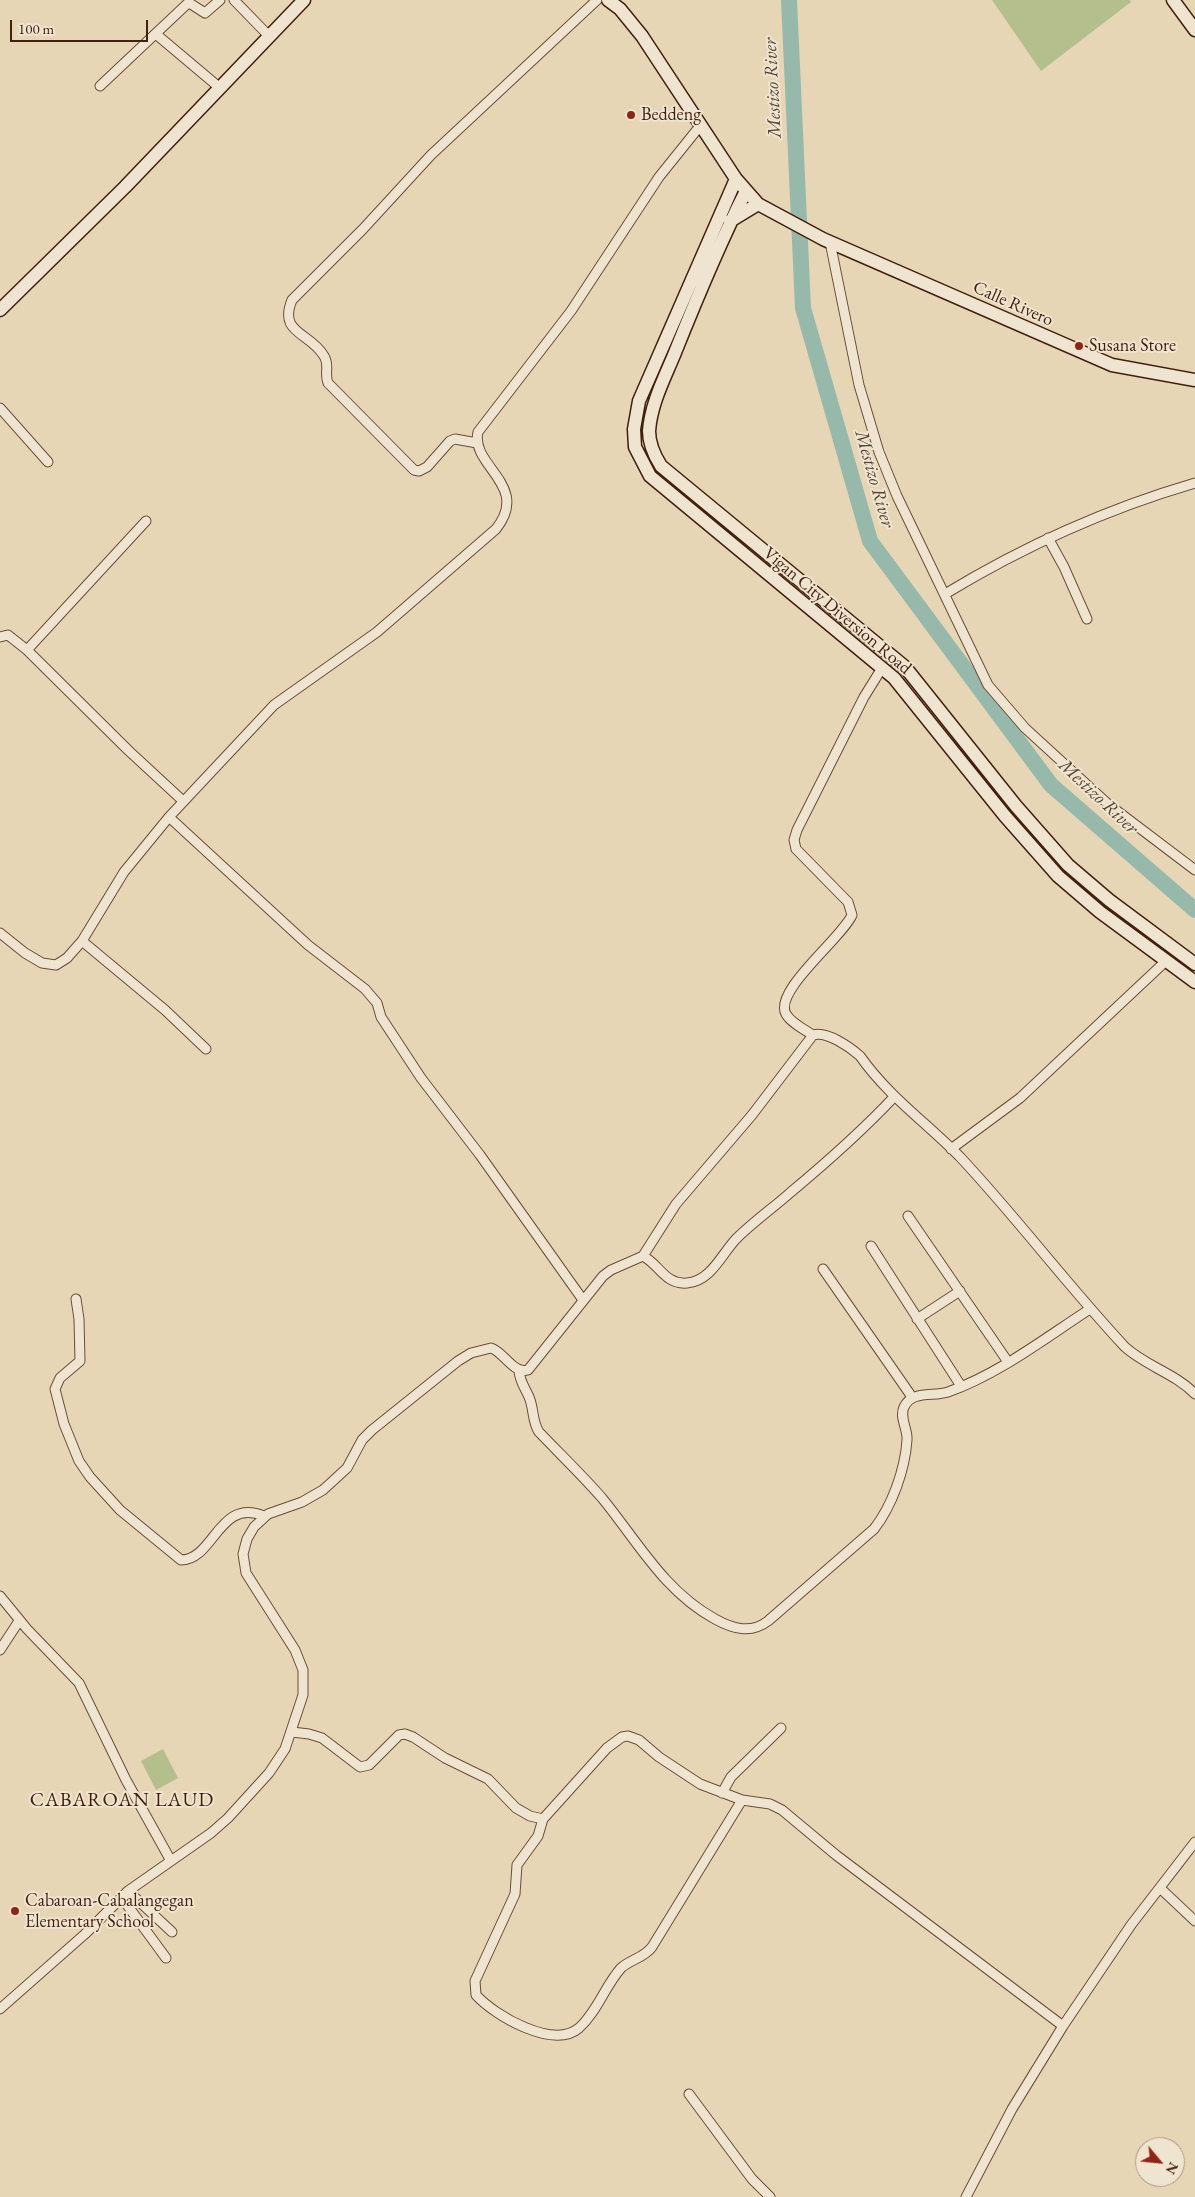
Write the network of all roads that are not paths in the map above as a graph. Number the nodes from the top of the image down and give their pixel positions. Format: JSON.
{"nodes":[{"id":1,"x":220,"y":0,"type":"edge"},
{"id":2,"x":234,"y":0,"type":"edge"},
{"id":3,"x":304,"y":0,"type":"edge"},
{"id":4,"x":597,"y":0,"type":"edge"},
{"id":5,"x":608,"y":0,"type":"edge"},
{"id":6,"x":1173,"y":0,"type":"edge"},
{"id":7,"x":1195,"y":30,"type":"edge"},
{"id":8,"x":157,"y":35,"type":"junction"},
{"id":9,"x":269,"y":36,"type":"junction"},
{"id":10,"x":100,"y":86,"type":"dead end"},
{"id":11,"x":220,"y":88,"type":"junction"},
{"id":12,"x":700,"y":126,"type":"junction"},
{"id":13,"x":729,"y":168,"type":"junction"},
{"id":14,"x":736,"y":179,"type":"junction"},
{"id":15,"x":746,"y":191,"type":"junction"},
{"id":16,"x":760,"y":205,"type":"junction"},
{"id":17,"x":722,"y":211,"type":"junction"},
{"id":18,"x":730,"y":221,"type":"junction"},
{"id":19,"x":826,"y":241,"type":"junction"},
{"id":20,"x":0,"y":310,"type":"edge"},
{"id":21,"x":1195,"y":380,"type":"edge"},
{"id":22,"x":0,"y":408,"type":"edge"},
{"id":23,"x":477,"y":443,"type":"junction"},
{"id":24,"x":48,"y":462,"type":"dead end"},
{"id":25,"x":1195,"y":483,"type":"edge"},
{"id":26,"x":146,"y":522,"type":"dead end"},
{"id":27,"x":1048,"y":538,"type":"junction"},
{"id":28,"x":764,"y":552,"type":"junction"},
{"id":29,"x":754,"y":563,"type":"junction"},
{"id":30,"x":945,"y":594,"type":"junction"},
{"id":31,"x":1087,"y":618,"type":"dead end"},
{"id":32,"x":0,"y":637,"type":"edge"},
{"id":33,"x":27,"y":650,"type":"junction"},
{"id":34,"x":882,"y":668,"type":"junction"},
{"id":35,"x":182,"y":800,"type":"junction"},
{"id":36,"x":169,"y":817,"type":"junction"},
{"id":37,"x":1195,"y":870,"type":"edge"},
{"id":38,"x":0,"y":933,"type":"edge"},
{"id":39,"x":82,"y":941,"type":"junction"},
{"id":40,"x":1166,"y":961,"type":"junction"},
{"id":41,"x":1191,"y":961,"type":"edge"},
{"id":42,"x":1180,"y":970,"type":"junction"},
{"id":43,"x":1195,"y":982,"type":"edge"},
{"id":44,"x":813,"y":1036,"type":"junction"},
{"id":45,"x":206,"y":1049,"type":"dead end"},
{"id":46,"x":894,"y":1097,"type":"junction"},
{"id":47,"x":951,"y":1149,"type":"junction"},
{"id":48,"x":908,"y":1216,"type":"dead end"},
{"id":49,"x":871,"y":1246,"type":"dead end"},
{"id":50,"x":643,"y":1256,"type":"junction"},
{"id":51,"x":823,"y":1269,"type":"dead end"},
{"id":52,"x":960,"y":1292,"type":"junction"},
{"id":53,"x":76,"y":1299,"type":"dead end"},
{"id":54,"x":583,"y":1300,"type":"junction"},
{"id":55,"x":1090,"y":1309,"type":"junction"},
{"id":56,"x":917,"y":1318,"type":"junction"},
{"id":57,"x":1008,"y":1362,"type":"junction"},
{"id":58,"x":519,"y":1370,"type":"junction"},
{"id":59,"x":961,"y":1386,"type":"junction"},
{"id":60,"x":1195,"y":1394,"type":"edge"},
{"id":61,"x":912,"y":1397,"type":"junction"},
{"id":62,"x":264,"y":1516,"type":"junction"},
{"id":63,"x":0,"y":1596,"type":"edge"},
{"id":64,"x":19,"y":1621,"type":"junction"},
{"id":65,"x":0,"y":1650,"type":"edge"},
{"id":66,"x":781,"y":1728,"type":"dead end"},
{"id":67,"x":292,"y":1732,"type":"junction"},
{"id":68,"x":722,"y":1792,"type":"junction"},
{"id":69,"x":742,"y":1800,"type":"junction"},
{"id":70,"x":543,"y":1819,"type":"junction"},
{"id":71,"x":1195,"y":1842,"type":"edge"},
{"id":72,"x":170,"y":1861,"type":"junction"},
{"id":73,"x":1160,"y":1888,"type":"junction"},
{"id":74,"x":125,"y":1894,"type":"junction"},
{"id":75,"x":1195,"y":1920,"type":"edge"},
{"id":76,"x":172,"y":1932,"type":"dead end"},
{"id":77,"x":166,"y":1958,"type":"dead end"},
{"id":78,"x":0,"y":2009,"type":"edge"},
{"id":79,"x":1063,"y":2026,"type":"junction"},
{"id":80,"x":689,"y":2094,"type":"dead end"},
{"id":81,"x":770,"y":2197,"type":"edge"},
{"id":82,"x":966,"y":2197,"type":"edge"}],
"edges":[{"from":1,"to":8,"type":"street"},
{"from":2,"to":9,"type":"street"},
{"from":3,"to":9,"type":"main road"},
{"from":4,"to":23,"type":"street"},
{"from":5,"to":12,"type":"main road","name":"Calle Rivero"},
{"from":6,"to":7,"type":"main road"},
{"from":8,"to":10,"type":"street"},
{"from":8,"to":11,"type":"street"},
{"from":9,"to":11,"type":"main road"},
{"from":11,"to":20,"type":"main road"},
{"from":12,"to":13,"type":"main road","name":"Calle Rivero"},
{"from":12,"to":23,"type":"street"},
{"from":13,"to":14,"type":"main road","name":"Calle Rivero"},
{"from":13,"to":17,"type":"main road","name":"Vigan City Diversion Road"},
{"from":14,"to":15,"type":"main road","name":"Calle Rivero"},
{"from":14,"to":17,"type":"main road","name":"Vigan City Diversion Road"},
{"from":15,"to":16,"type":"main road","name":"Calle Rivero"},
{"from":15,"to":18,"type":"main road","name":"Vigan City Diversion Road"},
{"from":16,"to":18,"type":"main road"},
{"from":16,"to":19,"type":"main road","name":"Calle Rivero"},
{"from":17,"to":29,"type":"main road","name":"Vigan City Diversion Road"},
{"from":18,"to":28,"type":"main road","name":"Vigan City Diversion Road"},
{"from":19,"to":21,"type":"main road","name":"Calle Rivero"},
{"from":19,"to":30,"type":"street"},
{"from":22,"to":24,"type":"street"},
{"from":23,"to":35,"type":"street"},
{"from":25,"to":27,"type":"street"},
{"from":26,"to":33,"type":"street"},
{"from":27,"to":30,"type":"street"},
{"from":27,"to":31,"type":"street"},
{"from":28,"to":29,"type":"main road"},
{"from":28,"to":41,"type":"main road","name":"Vigan City Diversion Road"},
{"from":29,"to":34,"type":"main road","name":"Vigan City Diversion Road"},
{"from":30,"to":37,"type":"street"},
{"from":32,"to":33,"type":"street"},
{"from":33,"to":35,"type":"street"},
{"from":34,"to":40,"type":"main road","name":"Vigan City Diversion Road"},
{"from":34,"to":44,"type":"street"},
{"from":35,"to":36,"type":"street"},
{"from":36,"to":39,"type":"street"},
{"from":36,"to":54,"type":"street"},
{"from":38,"to":39,"type":"street"},
{"from":39,"to":45,"type":"street"},
{"from":40,"to":42,"type":"main road","name":"Vigan City Diversion Road"},
{"from":40,"to":47,"type":"street"},
{"from":41,"to":42,"type":"main road"},
{"from":42,"to":43,"type":"main road","name":"Vigan City Diversion Road"},
{"from":44,"to":46,"type":"street"},
{"from":44,"to":50,"type":"street"},
{"from":46,"to":47,"type":"street"},
{"from":46,"to":50,"type":"street"},
{"from":47,"to":55,"type":"street"},
{"from":48,"to":52,"type":"street"},
{"from":49,"to":56,"type":"street"},
{"from":50,"to":54,"type":"street"},
{"from":51,"to":61,"type":"street"},
{"from":52,"to":56,"type":"street"},
{"from":52,"to":57,"type":"street"},
{"from":53,"to":62,"type":"street"},
{"from":54,"to":58,"type":"street"},
{"from":55,"to":57,"type":"street"},
{"from":55,"to":60,"type":"street"},
{"from":56,"to":59,"type":"street"},
{"from":57,"to":59,"type":"street"},
{"from":58,"to":61,"type":"street"},
{"from":58,"to":62,"type":"street"},
{"from":59,"to":61,"type":"street"},
{"from":62,"to":67,"type":"street"},
{"from":63,"to":64,"type":"street"},
{"from":64,"to":65,"type":"street"},
{"from":64,"to":72,"type":"street"},
{"from":66,"to":68,"type":"street"},
{"from":67,"to":70,"type":"street"},
{"from":67,"to":72,"type":"street"},
{"from":68,"to":69,"type":"street"},
{"from":68,"to":70,"type":"street"},
{"from":69,"to":70,"type":"street"},
{"from":69,"to":79,"type":"street"},
{"from":71,"to":73,"type":"street"},
{"from":72,"to":74,"type":"street"},
{"from":73,"to":75,"type":"street"},
{"from":73,"to":79,"type":"street"},
{"from":74,"to":76,"type":"street"},
{"from":74,"to":77,"type":"street"},
{"from":74,"to":78,"type":"street"},
{"from":79,"to":82,"type":"street"},
{"from":80,"to":81,"type":"street"}]}
